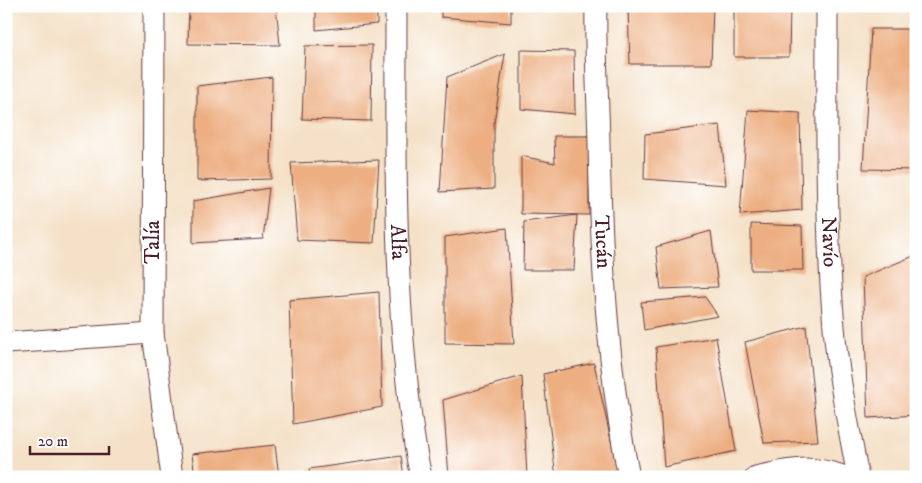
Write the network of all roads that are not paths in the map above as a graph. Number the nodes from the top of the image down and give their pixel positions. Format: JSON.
{"nodes":[{"id":1,"x":154,"y":6,"type":"edge"},
{"id":2,"x":396,"y":6,"type":"edge"},
{"id":3,"x":596,"y":6,"type":"edge"},
{"id":4,"x":827,"y":6,"type":"edge"},
{"id":5,"x":153,"y":333,"type":"junction"},
{"id":6,"x":6,"y":343,"type":"edge"},
{"id":7,"x":172,"y":477,"type":"edge"},
{"id":8,"x":421,"y":477,"type":"edge"},
{"id":9,"x":629,"y":477,"type":"edge"},
{"id":10,"x":756,"y":477,"type":"edge"},
{"id":11,"x":846,"y":477,"type":"edge"},
{"id":12,"x":858,"y":477,"type":"edge"}],
"edges":[{"from":1,"to":5,"type":"street","name":"Talía"},
{"from":2,"to":8,"type":"street","name":"Alfa"},
{"from":3,"to":9,"type":"street","name":"Tucán"},
{"from":4,"to":12,"type":"street","name":"Navío"},
{"from":5,"to":6,"type":"street"},
{"from":5,"to":7,"type":"street","name":"Talía"},
{"from":10,"to":11,"type":"street"}]}
